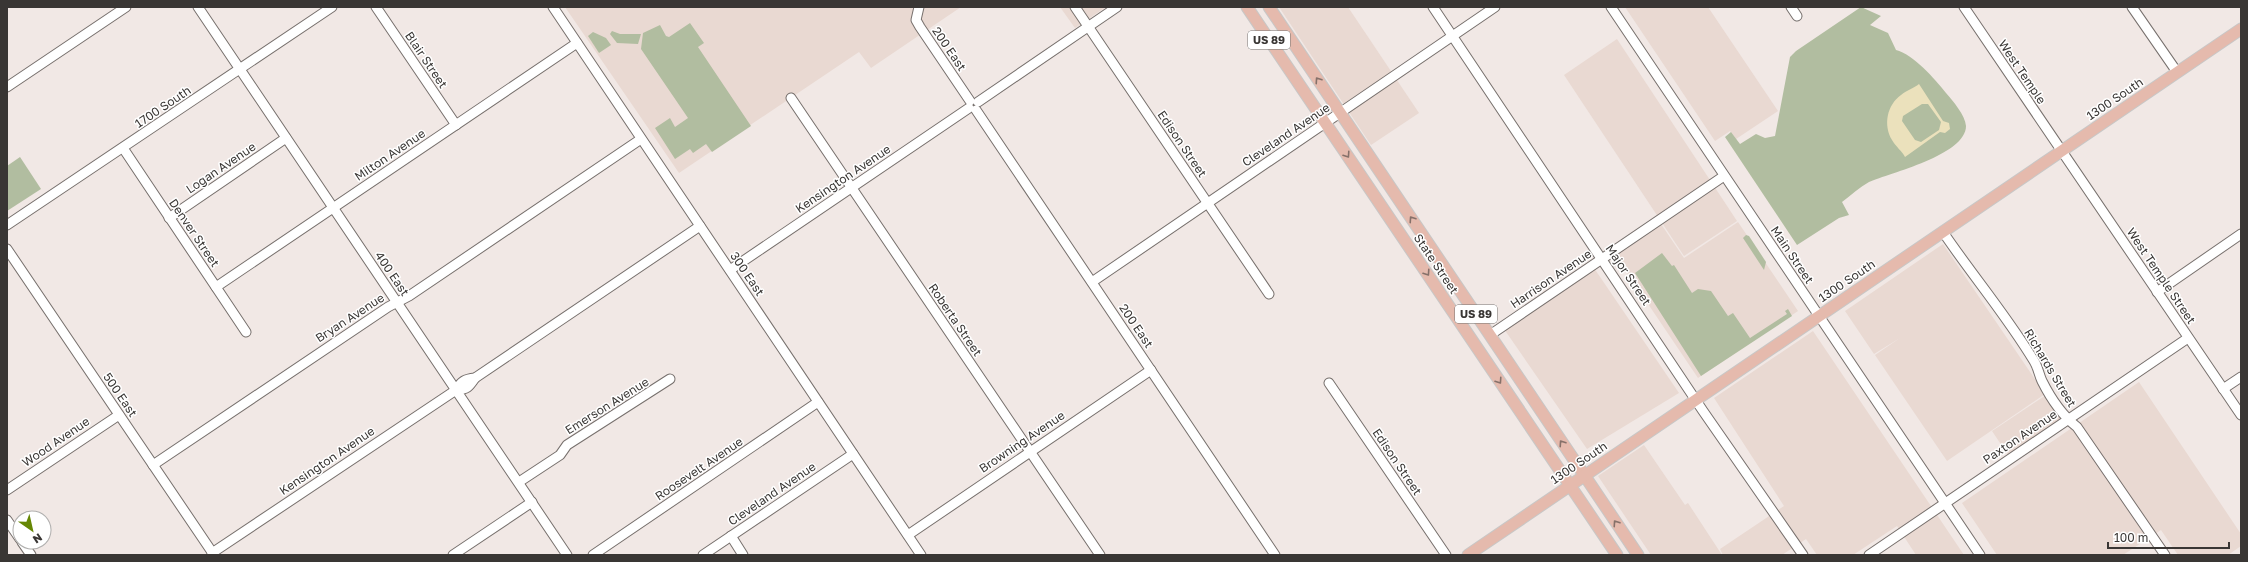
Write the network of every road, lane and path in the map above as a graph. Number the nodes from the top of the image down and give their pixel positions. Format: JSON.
{"nodes":[{"id":1,"x":126,"y":7,"type":"edge"},
{"id":2,"x":198,"y":7,"type":"edge"},
{"id":3,"x":332,"y":7,"type":"edge"},
{"id":4,"x":376,"y":7,"type":"edge"},
{"id":5,"x":552,"y":7,"type":"edge"},
{"id":6,"x":919,"y":7,"type":"edge"},
{"id":7,"x":1075,"y":7,"type":"edge"},
{"id":8,"x":1117,"y":7,"type":"edge"},
{"id":9,"x":1247,"y":7,"type":"edge"},
{"id":10,"x":1269,"y":7,"type":"edge"},
{"id":11,"x":1433,"y":7,"type":"edge"},
{"id":12,"x":1495,"y":7,"type":"edge"},
{"id":13,"x":1611,"y":7,"type":"edge"},
{"id":14,"x":1791,"y":7,"type":"edge"},
{"id":15,"x":1964,"y":7,"type":"edge"},
{"id":16,"x":2132,"y":7,"type":"edge"},
{"id":17,"x":1797,"y":16,"type":"dead end"},
{"id":18,"x":1088,"y":26,"type":"junction"},
{"id":19,"x":2241,"y":29,"type":"edge"},
{"id":20,"x":1452,"y":36,"type":"junction"},
{"id":21,"x":577,"y":43,"type":"junction"},
{"id":22,"x":240,"y":69,"type":"junction"},
{"id":23,"x":2177,"y":72,"type":"junction"},
{"id":24,"x":7,"y":87,"type":"edge"},
{"id":25,"x":791,"y":98,"type":"dead end"},
{"id":26,"x":973,"y":105,"type":"junction"},
{"id":27,"x":1340,"y":112,"type":"junction"},
{"id":28,"x":1325,"y":122,"type":"junction"},
{"id":29,"x":456,"y":126,"type":"junction"},
{"id":30,"x":286,"y":138,"type":"junction"},
{"id":31,"x":641,"y":139,"type":"junction"},
{"id":32,"x":122,"y":148,"type":"junction"},
{"id":33,"x":2060,"y":151,"type":"junction"},
{"id":34,"x":1724,"y":176,"type":"junction"},
{"id":35,"x":852,"y":188,"type":"junction"},
{"id":36,"x":1207,"y":203,"type":"junction"},
{"id":37,"x":333,"y":208,"type":"junction"},
{"id":38,"x":169,"y":218,"type":"junction"},
{"id":39,"x":7,"y":225,"type":"edge"},
{"id":40,"x":700,"y":226,"type":"junction"},
{"id":41,"x":1943,"y":232,"type":"junction"},
{"id":42,"x":2241,"y":234,"type":"edge"},
{"id":43,"x":7,"y":249,"type":"edge"},
{"id":44,"x":1602,"y":259,"type":"junction"},
{"id":45,"x":730,"y":270,"type":"junction"},
{"id":46,"x":1092,"y":282,"type":"junction"},
{"id":47,"x":216,"y":288,"type":"junction"},
{"id":48,"x":2157,"y":292,"type":"junction"},
{"id":49,"x":1269,"y":294,"type":"dead end"},
{"id":50,"x":397,"y":302,"type":"junction"},
{"id":51,"x":1818,"y":316,"type":"junction"},
{"id":52,"x":246,"y":332,"type":"dead end"},
{"id":53,"x":1490,"y":335,"type":"junction"},
{"id":54,"x":2188,"y":338,"type":"junction"},
{"id":55,"x":1151,"y":370,"type":"junction"},
{"id":56,"x":2241,"y":377,"type":"edge"},
{"id":57,"x":670,"y":379,"type":"dead end"},
{"id":58,"x":1329,"y":383,"type":"dead end"},
{"id":59,"x":2223,"y":389,"type":"junction"},
{"id":60,"x":456,"y":390,"type":"junction"},
{"id":61,"x":1696,"y":399,"type":"junction"},
{"id":62,"x":818,"y":402,"type":"junction"},
{"id":63,"x":119,"y":415,"type":"junction"},
{"id":64,"x":2241,"y":415,"type":"edge"},
{"id":65,"x":2068,"y":419,"type":"junction"},
{"id":66,"x":1030,"y":452,"type":"junction"},
{"id":67,"x":853,"y":454,"type":"junction"},
{"id":68,"x":153,"y":465,"type":"junction"},
{"id":69,"x":1584,"y":475,"type":"junction"},
{"id":70,"x":519,"y":482,"type":"junction"},
{"id":71,"x":1569,"y":485,"type":"junction"},
{"id":72,"x":7,"y":490,"type":"edge"},
{"id":73,"x":532,"y":502,"type":"junction"},
{"id":74,"x":1945,"y":503,"type":"junction"},
{"id":75,"x":908,"y":535,"type":"junction"},
{"id":76,"x":731,"y":536,"type":"junction"},
{"id":77,"x":213,"y":554,"type":"edge"},
{"id":78,"x":453,"y":555,"type":"edge"},
{"id":79,"x":567,"y":555,"type":"edge"},
{"id":80,"x":593,"y":555,"type":"edge"},
{"id":81,"x":703,"y":555,"type":"edge"},
{"id":82,"x":743,"y":555,"type":"edge"},
{"id":83,"x":921,"y":555,"type":"edge"},
{"id":84,"x":1100,"y":555,"type":"edge"},
{"id":85,"x":1275,"y":555,"type":"edge"},
{"id":86,"x":1446,"y":555,"type":"edge"},
{"id":87,"x":1468,"y":555,"type":"edge"},
{"id":88,"x":1617,"y":555,"type":"edge"},
{"id":89,"x":1638,"y":555,"type":"edge"},
{"id":90,"x":1803,"y":555,"type":"edge"},
{"id":91,"x":1869,"y":555,"type":"edge"},
{"id":92,"x":1980,"y":555,"type":"edge"},
{"id":93,"x":2165,"y":555,"type":"edge"}],
"edges":[{"from":1,"to":24,"type":"street"},
{"from":2,"to":22,"type":"street","name":"400 East"},
{"from":3,"to":22,"type":"street","name":"1700 South"},
{"from":4,"to":29,"type":"street","name":"Blair Street"},
{"from":5,"to":21,"type":"street","name":"300 East"},
{"from":6,"to":26,"type":"street","name":"200 East"},
{"from":7,"to":18,"type":"street","name":"Edison Street"},
{"from":8,"to":18,"type":"street","name":"Kensington Avenue"},
{"from":9,"to":28,"type":"main road","name":"State Street","number":"US 89"},
{"from":27,"to":10,"type":"main road","name":"State Street","number":"US 89","one_way":true},
{"from":11,"to":20,"type":"street","name":"Major Street"},
{"from":12,"to":20,"type":"street","name":"Cleveland Avenue"},
{"from":13,"to":34,"type":"street","name":"Main Street"},
{"from":14,"to":17,"type":"street"},
{"from":15,"to":33,"type":"street","name":"West Temple"},
{"from":16,"to":23,"type":"street"},
{"from":18,"to":26,"type":"street","name":"Kensington Avenue"},
{"from":18,"to":36,"type":"street","name":"Edison Street"},
{"from":19,"to":23,"type":"main road","name":"1300 South"},
{"from":20,"to":27,"type":"street","name":"Cleveland Avenue"},
{"from":20,"to":44,"type":"street","name":"Major Street"},
{"from":21,"to":29,"type":"street","name":"Milton Avenue"},
{"from":21,"to":31,"type":"street","name":"300 East"},
{"from":22,"to":30,"type":"street","name":"400 East"},
{"from":22,"to":32,"type":"street","name":"1700 South"},
{"from":23,"to":33,"type":"main road","name":"1300 South"},
{"from":25,"to":35,"type":"street","name":"Roberta Street"},
{"from":26,"to":35,"type":"street","name":"Kensington Avenue"},
{"from":26,"to":46,"type":"street","name":"200 East"},
{"from":27,"to":28,"type":"street","name":"Cleveland Avenue"},
{"from":53,"to":27,"type":"main road","name":"State Street","number":"US 89","one_way":true},
{"from":28,"to":36,"type":"street","name":"Cleveland Avenue"},
{"from":28,"to":71,"type":"main road","name":"State Street","number":"US 89","one_way":true},
{"from":29,"to":37,"type":"street","name":"Milton Avenue"},
{"from":30,"to":37,"type":"street","name":"400 East"},
{"from":30,"to":38,"type":"street","name":"Logan Avenue"},
{"from":31,"to":40,"type":"street","name":"300 East"},
{"from":31,"to":50,"type":"street","name":"Bryan Avenue"},
{"from":32,"to":38,"type":"street","name":"Denver Street"},
{"from":32,"to":39,"type":"street","name":"1700 South"},
{"from":33,"to":41,"type":"main road","name":"1300 South"},
{"from":33,"to":48,"type":"street","name":"West Temple Street"},
{"from":34,"to":44,"type":"street","name":"Harrison Avenue"},
{"from":34,"to":51,"type":"street","name":"Main Street"},
{"from":35,"to":45,"type":"street","name":"Kensington Avenue"},
{"from":35,"to":66,"type":"street","name":"Roberta Street"},
{"from":36,"to":46,"type":"street","name":"Cleveland Avenue"},
{"from":36,"to":49,"type":"street","name":"Edison Street"},
{"from":37,"to":47,"type":"street","name":"Milton Avenue"},
{"from":37,"to":50,"type":"street","name":"400 East"},
{"from":38,"to":47,"type":"street","name":"Denver Street"},
{"from":40,"to":45,"type":"street","name":"300 East"},
{"from":40,"to":60,"type":"street","name":"Kensington Avenue"},
{"from":41,"to":51,"type":"main road","name":"1300 South"},
{"from":41,"to":65,"type":"street","name":"Richards Street"},
{"from":42,"to":48,"type":"street"},
{"from":43,"to":63,"type":"street","name":"500 East"},
{"from":44,"to":53,"type":"street","name":"Harrison Avenue"},
{"from":44,"to":61,"type":"street","name":"Major Street"},
{"from":45,"to":62,"type":"street","name":"300 East"},
{"from":46,"to":55,"type":"street","name":"200 East"},
{"from":47,"to":52,"type":"street","name":"Denver Street"},
{"from":48,"to":54,"type":"street","name":"West Temple Street"},
{"from":50,"to":60,"type":"street","name":"400 East"},
{"from":50,"to":68,"type":"street","name":"Bryan Avenue"},
{"from":51,"to":61,"type":"main road","name":"1300 South"},
{"from":51,"to":74,"type":"street","name":"Main Street"},
{"from":69,"to":53,"type":"main road","name":"State Street","number":"US 89","one_way":true},
{"from":54,"to":59,"type":"street","name":"West Temple Street"},
{"from":54,"to":65,"type":"street","name":"Paxton Avenue"},
{"from":55,"to":66,"type":"street","name":"Browning Avenue"},
{"from":55,"to":85,"type":"street","name":"200 East"},
{"from":56,"to":59,"type":"street"},
{"from":57,"to":70,"type":"street","name":"Emerson Avenue"},
{"from":58,"to":86,"type":"street","name":"Edison Street"},
{"from":59,"to":64,"type":"street","name":"West Temple Street"},
{"from":60,"to":70,"type":"street","name":"400 East"},
{"from":60,"to":77,"type":"street","name":"Kensington Avenue"},
{"from":61,"to":69,"type":"main road","name":"1300 South"},
{"from":61,"to":90,"type":"street","name":"Major Street"},
{"from":62,"to":67,"type":"street","name":"300 East"},
{"from":62,"to":80,"type":"street","name":"Roosevelt Avenue"},
{"from":63,"to":68,"type":"street","name":"500 East"},
{"from":63,"to":72,"type":"street","name":"Wood Avenue"},
{"from":65,"to":74,"type":"street","name":"Paxton Avenue"},
{"from":65,"to":93,"type":"street","name":"Richards Street"},
{"from":66,"to":75,"type":"street","name":"Browning Avenue"},
{"from":66,"to":84,"type":"street","name":"Roberta Street"},
{"from":67,"to":75,"type":"street","name":"300 East"},
{"from":67,"to":76,"type":"street","name":"Cleveland Avenue"},
{"from":68,"to":77,"type":"street","name":"500 East"},
{"from":69,"to":71,"type":"main road","name":"1300 South"},
{"from":89,"to":69,"type":"main road","name":"State Street","number":"US 89","one_way":true},
{"from":70,"to":73,"type":"street","name":"400 East"},
{"from":71,"to":87,"type":"main road","name":"1300 South"},
{"from":71,"to":88,"type":"main road","name":"State Street","number":"US 89"},
{"from":73,"to":78,"type":"street"},
{"from":73,"to":79,"type":"street","name":"400 East"},
{"from":74,"to":91,"type":"street","name":"Paxton Avenue"},
{"from":74,"to":92,"type":"street","name":"Main Street"},
{"from":75,"to":83,"type":"street","name":"300 East"},
{"from":76,"to":81,"type":"street","name":"Cleveland Avenue"},
{"from":76,"to":82,"type":"street"}]}
